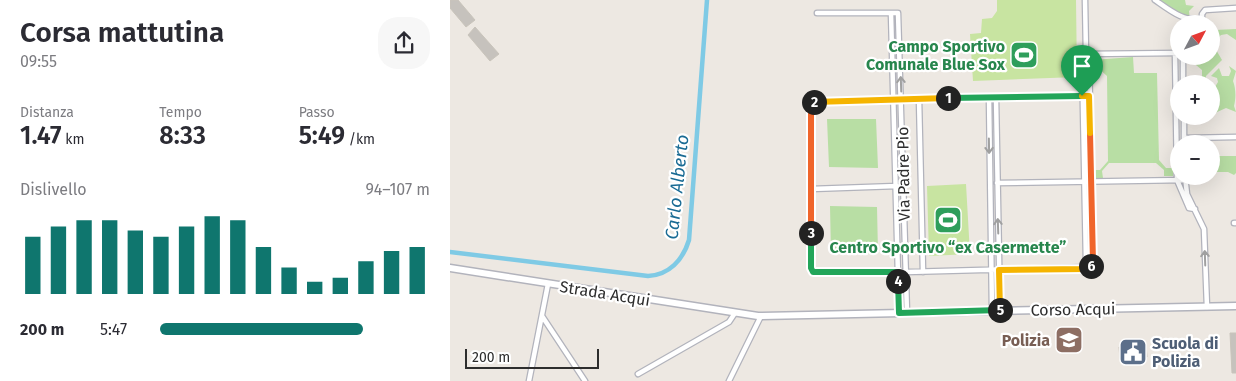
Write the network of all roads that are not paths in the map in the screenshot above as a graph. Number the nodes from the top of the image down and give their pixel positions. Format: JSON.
{"nodes":[{"id":1,"x":1085,"y":0,"type":"edge"},
{"id":2,"x":1155,"y":0,"type":"edge"},
{"id":3,"x":1236,"y":8,"type":"edge"},
{"id":4,"x":817,"y":13,"type":"dead end"},
{"id":5,"x":891,"y":13,"type":"junction"},
{"id":6,"x":1180,"y":15,"type":"edge"},
{"id":7,"x":1202,"y":15,"type":"edge"},
{"id":8,"x":1170,"y":53,"type":"edge"},
{"id":9,"x":1087,"y":54,"type":"junction"},
{"id":10,"x":1177,"y":65,"type":"edge"},
{"id":11,"x":1082,"y":96,"type":"junction"},
{"id":12,"x":1089,"y":96,"type":"junction"},
{"id":13,"x":989,"y":97,"type":"junction"},
{"id":14,"x":996,"y":97,"type":"junction"},
{"id":15,"x":919,"y":99,"type":"junction"},
{"id":16,"x":894,"y":100,"type":"junction"},
{"id":17,"x":902,"y":100,"type":"junction"},
{"id":18,"x":1177,"y":135,"type":"edge"},
{"id":19,"x":1236,"y":137,"type":"edge"},
{"id":20,"x":1220,"y":138,"type":"edge"},
{"id":21,"x":1170,"y":180,"type":"edge"},
{"id":22,"x":1083,"y":182,"type":"junction"},
{"id":23,"x":1091,"y":182,"type":"junction"},
{"id":24,"x":997,"y":183,"type":"junction"},
{"id":25,"x":1179,"y":185,"type":"edge"},
{"id":26,"x":1186,"y":185,"type":"edge"},
{"id":27,"x":896,"y":186,"type":"junction"},
{"id":28,"x":903,"y":186,"type":"junction"},
{"id":29,"x":811,"y":189,"type":"junction"},
{"id":30,"x":1195,"y":209,"type":"junction"},
{"id":31,"x":450,"y":268,"type":"edge"},
{"id":32,"x":1082,"y":269,"type":"junction"},
{"id":33,"x":991,"y":270,"type":"junction"},
{"id":34,"x":999,"y":270,"type":"junction"},
{"id":35,"x":898,"y":272,"type":"junction"},
{"id":36,"x":906,"y":272,"type":"junction"},
{"id":37,"x":923,"y":272,"type":"junction"},
{"id":38,"x":548,"y":284,"type":"junction"},
{"id":39,"x":1236,"y":306,"type":"edge"},
{"id":40,"x":1207,"y":307,"type":"junction"},
{"id":41,"x":992,"y":311,"type":"junction"},
{"id":42,"x":1000,"y":311,"type":"junction"},
{"id":43,"x":735,"y":313,"type":"junction"},
{"id":44,"x":899,"y":313,"type":"junction"},
{"id":45,"x":907,"y":313,"type":"junction"},
{"id":46,"x":542,"y":316,"type":"junction"},
{"id":47,"x":761,"y":316,"type":"junction"},
{"id":48,"x":638,"y":374,"type":"dead end"},
{"id":49,"x":529,"y":381,"type":"edge"},
{"id":50,"x":585,"y":381,"type":"edge"},
{"id":51,"x":730,"y":381,"type":"edge"}],
"edges":[{"from":1,"to":9,"type":"street"},
{"from":2,"to":6,"type":"street"},
{"from":3,"to":7,"type":"street"},
{"from":4,"to":5,"type":"street"},
{"from":5,"to":16,"type":"street","name":"Via Padre Pio"},
{"from":17,"to":5,"type":"street","name":"Via Padre Pio","one_way":true},
{"from":8,"to":9,"type":"street"},
{"from":9,"to":11,"type":"street"},
{"from":9,"to":12,"type":"street"},
{"from":10,"to":18,"type":"street"},
{"from":11,"to":12,"type":"street"},
{"from":11,"to":14,"type":"street"},
{"from":11,"to":22,"type":"street"},
{"from":12,"to":23,"type":"street"},
{"from":13,"to":14,"type":"street"},
{"from":13,"to":15,"type":"street"},
{"from":13,"to":33,"type":"street","one_way":true},
{"from":14,"to":24,"type":"street"},
{"from":15,"to":17,"type":"street"},
{"from":15,"to":37,"type":"street"},
{"from":16,"to":17,"type":"street"},
{"from":16,"to":27,"type":"street","name":"Via Padre Pio"},
{"from":16,"to":29,"type":"street"},
{"from":17,"to":28,"type":"street","name":"Via Padre Pio"},
{"from":19,"to":20,"type":"street"},
{"from":21,"to":23,"type":"street"},
{"from":22,"to":23,"type":"street"},
{"from":22,"to":24,"type":"street"},
{"from":22,"to":32,"type":"street"},
{"from":23,"to":32,"type":"street"},
{"from":34,"to":24,"type":"street","one_way":true},
{"from":25,"to":30,"type":"street"},
{"from":26,"to":30,"type":"street"},
{"from":27,"to":28,"type":"street"},
{"from":27,"to":29,"type":"street"},
{"from":27,"to":35,"type":"street","name":"Via Padre Pio"},
{"from":28,"to":36,"type":"street","name":"Via Padre Pio"},
{"from":29,"to":35,"type":"street"},
{"from":40,"to":30,"type":"street","one_way":true},
{"from":31,"to":38,"type":"street","name":"Strada Acqui"},
{"from":32,"to":34,"type":"street"},
{"from":33,"to":34,"type":"street"},
{"from":33,"to":37,"type":"street"},
{"from":33,"to":41,"type":"street"},
{"from":34,"to":42,"type":"street"},
{"from":35,"to":36,"type":"street"},
{"from":35,"to":44,"type":"street","name":"Via Padre Pio"},
{"from":36,"to":37,"type":"street"},
{"from":36,"to":45,"type":"street","name":"Via Padre Pio"},
{"from":38,"to":43,"type":"street","name":"Strada Acqui"},
{"from":38,"to":46,"type":"street"},
{"from":39,"to":40,"type":"street","name":"Corso Acqui"},
{"from":40,"to":42,"type":"street","name":"Corso Acqui"},
{"from":41,"to":42,"type":"street","name":"Corso Acqui"},
{"from":41,"to":45,"type":"street","name":"Corso Acqui"},
{"from":43,"to":47,"type":"street","name":"Strada Acqui"},
{"from":43,"to":48,"type":"street"},
{"from":44,"to":45,"type":"street","name":"Corso Acqui"},
{"from":44,"to":47,"type":"street","name":"Corso Acqui"},
{"from":46,"to":49,"type":"street"},
{"from":46,"to":50,"type":"street"},
{"from":47,"to":51,"type":"street"}]}
